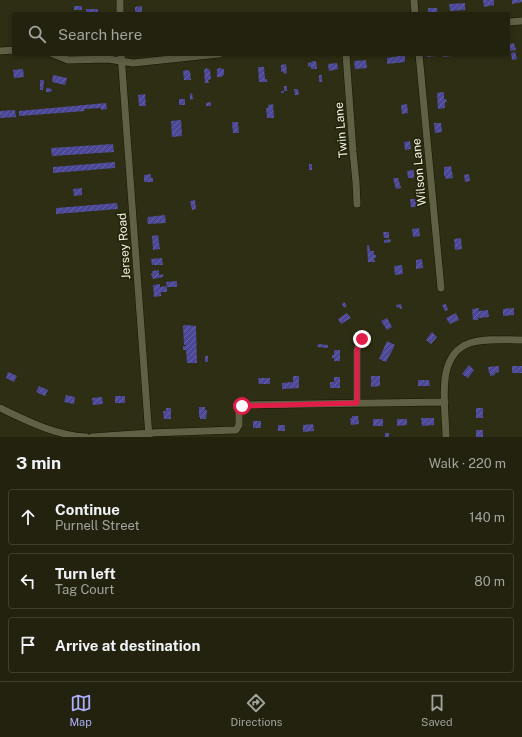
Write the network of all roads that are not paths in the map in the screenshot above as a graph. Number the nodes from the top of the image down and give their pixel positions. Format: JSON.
{"nodes":[{"id":1,"x":120,"y":0,"type":"edge"},
{"id":2,"x":414,"y":0,"type":"edge"},
{"id":3,"x":120,"y":12,"type":"edge"},
{"id":4,"x":415,"y":12,"type":"edge"},
{"id":5,"x":522,"y":21,"type":"edge"},
{"id":6,"x":510,"y":22,"type":"edge"},
{"id":7,"x":12,"y":50,"type":"edge"},
{"id":8,"x":0,"y":51,"type":"edge"},
{"id":9,"x":59,"y":56,"type":"edge"},
{"id":10,"x":121,"y":56,"type":"edge"},
{"id":11,"x":200,"y":56,"type":"edge"},
{"id":12,"x":346,"y":56,"type":"edge"},
{"id":13,"x":419,"y":56,"type":"edge"},
{"id":14,"x":122,"y":62,"type":"junction"},
{"id":15,"x":357,"y":204,"type":"dead end"},
{"id":16,"x":440,"y":288,"type":"dead end"},
{"id":17,"x":362,"y":339,"type":"dead end"},
{"id":18,"x":522,"y":340,"type":"edge"},
{"id":19,"x":445,"y":402,"type":"junction"},
{"id":20,"x":357,"y":403,"type":"junction"},
{"id":21,"x":0,"y":408,"type":"edge"},
{"id":22,"x":149,"y":435,"type":"edge"},
{"id":23,"x":86,"y":437,"type":"edge"},
{"id":24,"x":92,"y":437,"type":"edge"},
{"id":25,"x":446,"y":437,"type":"edge"}],
"edges":[{"from":1,"to":3,"type":"street"},
{"from":2,"to":4,"type":"street"},
{"from":5,"to":6,"type":"street"},
{"from":7,"to":8,"type":"street"},
{"from":9,"to":14,"type":"street"},
{"from":10,"to":14,"type":"street","name":"Jersey Road"},
{"from":11,"to":14,"type":"street"},
{"from":12,"to":15,"type":"street","name":"Twin Lane"},
{"from":13,"to":16,"type":"street","name":"Wilson Lane"},
{"from":14,"to":22,"type":"street","name":"Jersey Road"},
{"from":17,"to":20,"type":"street"},
{"from":18,"to":19,"type":"street"},
{"from":19,"to":20,"type":"street"},
{"from":19,"to":25,"type":"street"},
{"from":20,"to":22,"type":"street"},
{"from":21,"to":23,"type":"street"},
{"from":22,"to":24,"type":"street"}]}
